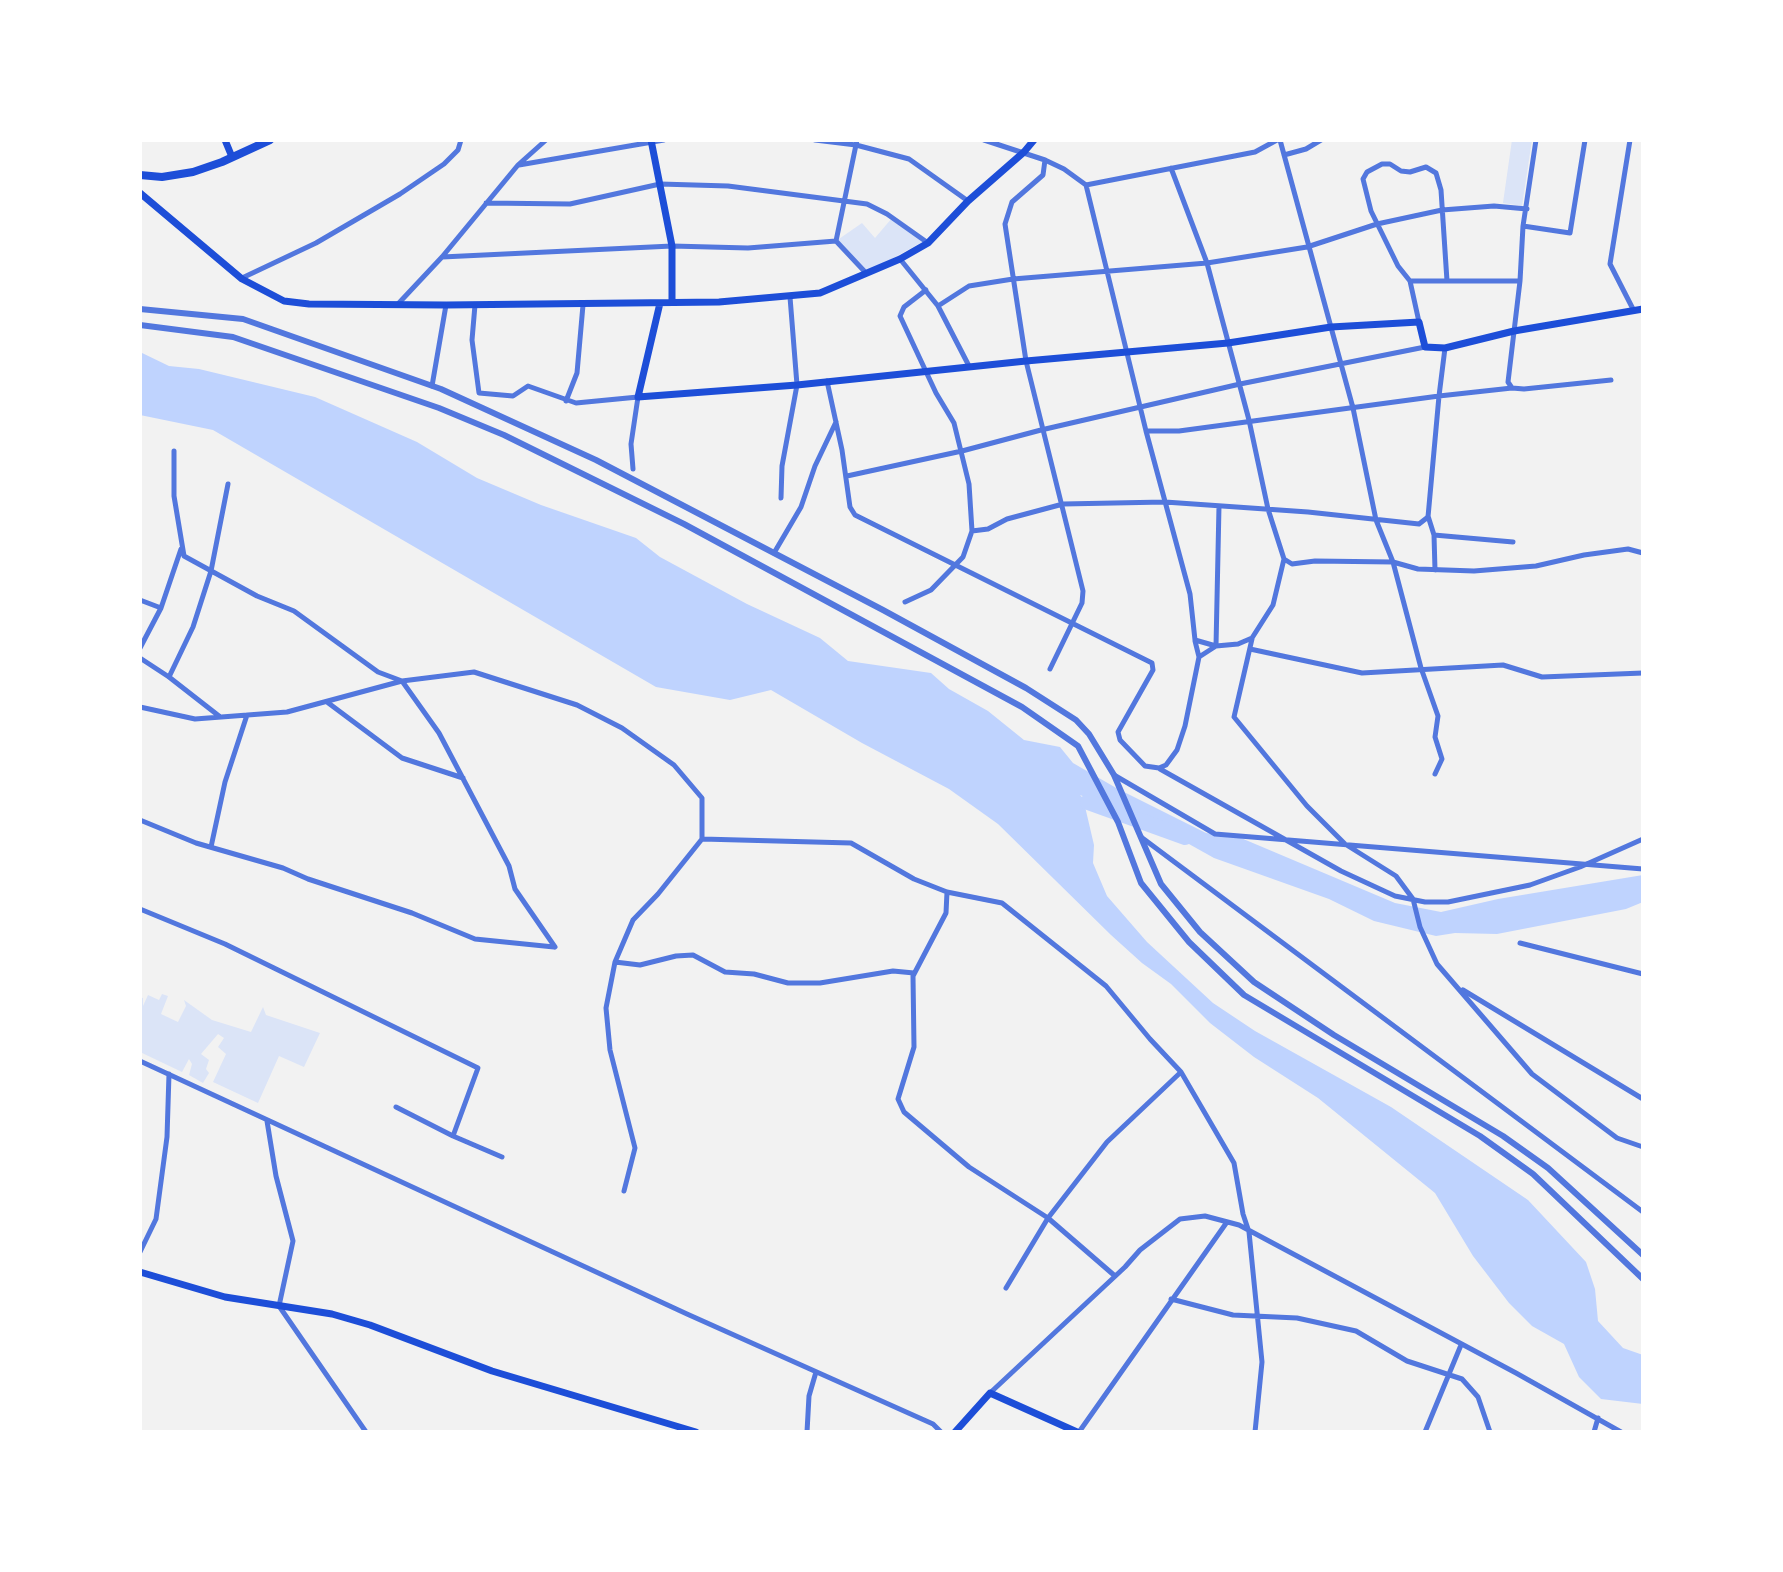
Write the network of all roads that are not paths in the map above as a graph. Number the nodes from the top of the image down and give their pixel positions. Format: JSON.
{"nodes":[{"id":1,"x":226,"y":140,"type":"edge"},
{"id":2,"x":270,"y":140,"type":"edge"},
{"id":3,"x":461,"y":140,"type":"edge"},
{"id":4,"x":546,"y":140,"type":"edge"},
{"id":5,"x":664,"y":140,"type":"edge"},
{"id":6,"x":815,"y":140,"type":"edge"},
{"id":7,"x":984,"y":140,"type":"edge"},
{"id":8,"x":1034,"y":140,"type":"edge"},
{"id":9,"x":1278,"y":140,"type":"edge"},
{"id":10,"x":1321,"y":140,"type":"edge"},
{"id":11,"x":1536,"y":140,"type":"edge"},
{"id":12,"x":1585,"y":140,"type":"edge"},
{"id":13,"x":1630,"y":140,"type":"edge"},
{"id":14,"x":652,"y":142,"type":"edge"},
{"id":15,"x":857,"y":142,"type":"edge"},
{"id":16,"x":1024,"y":152,"type":"junction"},
{"id":17,"x":1284,"y":155,"type":"junction"},
{"id":18,"x":232,"y":157,"type":"junction"},
{"id":19,"x":1045,"y":160,"type":"junction"},
{"id":20,"x":518,"y":165,"type":"junction"},
{"id":21,"x":1171,"y":168,"type":"junction"},
{"id":22,"x":140,"y":175,"type":"edge"},
{"id":23,"x":660,"y":184,"type":"junction"},
{"id":24,"x":1086,"y":185,"type":"junction"},
{"id":25,"x":140,"y":193,"type":"edge"},
{"id":26,"x":844,"y":201,"type":"junction"},
{"id":27,"x":968,"y":201,"type":"junction"},
{"id":28,"x":486,"y":203,"type":"junction"},
{"id":29,"x":1527,"y":209,"type":"junction"},
{"id":30,"x":1442,"y":210,"type":"junction"},
{"id":31,"x":1377,"y":224,"type":"junction"},
{"id":32,"x":1523,"y":226,"type":"junction"},
{"id":33,"x":836,"y":241,"type":"junction"},
{"id":34,"x":928,"y":243,"type":"junction"},
{"id":35,"x":672,"y":246,"type":"junction"},
{"id":36,"x":1307,"y":247,"type":"junction"},
{"id":37,"x":442,"y":257,"type":"junction"},
{"id":38,"x":900,"y":259,"type":"junction"},
{"id":39,"x":1207,"y":263,"type":"junction"},
{"id":40,"x":866,"y":273,"type":"junction"},
{"id":41,"x":1108,"y":273,"type":"junction"},
{"id":42,"x":241,"y":278,"type":"junction"},
{"id":43,"x":1013,"y":279,"type":"junction"},
{"id":44,"x":1410,"y":281,"type":"junction"},
{"id":45,"x":1447,"y":281,"type":"junction"},
{"id":46,"x":1520,"y":281,"type":"junction"},
{"id":47,"x":926,"y":290,"type":"junction"},
{"id":48,"x":790,"y":297,"type":"junction"},
{"id":49,"x":672,"y":302,"type":"junction"},
{"id":50,"x":660,"y":303,"type":"junction"},
{"id":51,"x":397,"y":305,"type":"junction"},
{"id":52,"x":446,"y":305,"type":"junction"},
{"id":53,"x":475,"y":305,"type":"junction"},
{"id":54,"x":583,"y":305,"type":"junction"},
{"id":55,"x":938,"y":306,"type":"junction"},
{"id":56,"x":140,"y":309,"type":"edge"},
{"id":57,"x":1643,"y":309,"type":"edge"},
{"id":58,"x":1634,"y":311,"type":"junction"},
{"id":59,"x":1419,"y":322,"type":"junction"},
{"id":60,"x":140,"y":325,"type":"edge"},
{"id":61,"x":1331,"y":327,"type":"junction"},
{"id":62,"x":1514,"y":331,"type":"junction"},
{"id":63,"x":1228,"y":343,"type":"junction"},
{"id":64,"x":1425,"y":347,"type":"junction"},
{"id":65,"x":1445,"y":348,"type":"junction"},
{"id":66,"x":1129,"y":352,"type":"junction"},
{"id":67,"x":1026,"y":361,"type":"junction"},
{"id":68,"x":1339,"y":363,"type":"junction"},
{"id":69,"x":969,"y":366,"type":"junction"},
{"id":70,"x":925,"y":370,"type":"junction"},
{"id":71,"x":1611,"y":380,"type":"dead end"},
{"id":72,"x":827,"y":381,"type":"junction"},
{"id":73,"x":1240,"y":384,"type":"junction"},
{"id":74,"x":797,"y":385,"type":"junction"},
{"id":75,"x":432,"y":386,"type":"junction"},
{"id":76,"x":1512,"y":388,"type":"junction"},
{"id":77,"x":1439,"y":396,"type":"junction"},
{"id":78,"x":638,"y":397,"type":"junction"},
{"id":79,"x":566,"y":401,"type":"junction"},
{"id":80,"x":1140,"y":407,"type":"junction"},
{"id":81,"x":1353,"y":408,"type":"junction"},
{"id":82,"x":1249,"y":420,"type":"junction"},
{"id":83,"x":836,"y":421,"type":"junction"},
{"id":84,"x":1041,"y":430,"type":"junction"},
{"id":85,"x":1146,"y":431,"type":"junction"},
{"id":86,"x":174,"y":451,"type":"dead end"},
{"id":87,"x":962,"y":451,"type":"junction"},
{"id":88,"x":633,"y":469,"type":"dead end"},
{"id":89,"x":847,"y":476,"type":"junction"},
{"id":90,"x":228,"y":484,"type":"dead end"},
{"id":91,"x":781,"y":498,"type":"dead end"},
{"id":92,"x":1165,"y":502,"type":"junction"},
{"id":93,"x":1063,"y":504,"type":"junction"},
{"id":94,"x":1219,"y":506,"type":"junction"},
{"id":95,"x":1268,"y":509,"type":"junction"},
{"id":96,"x":1428,"y":515,"type":"junction"},
{"id":97,"x":1376,"y":520,"type":"junction"},
{"id":98,"x":972,"y":531,"type":"junction"},
{"id":99,"x":1434,"y":535,"type":"junction"},
{"id":100,"x":1513,"y":542,"type":"dead end"},
{"id":101,"x":181,"y":548,"type":"junction"},
{"id":102,"x":774,"y":553,"type":"junction"},
{"id":103,"x":1643,"y":553,"type":"edge"},
{"id":104,"x":1284,"y":559,"type":"junction"},
{"id":105,"x":1393,"y":562,"type":"junction"},
{"id":106,"x":954,"y":565,"type":"junction"},
{"id":107,"x":1435,"y":570,"type":"junction"},
{"id":108,"x":211,"y":571,"type":"junction"},
{"id":109,"x":140,"y":600,"type":"edge"},
{"id":110,"x":905,"y":602,"type":"dead end"},
{"id":111,"x":161,"y":608,"type":"junction"},
{"id":112,"x":1073,"y":624,"type":"junction"},
{"id":113,"x":1252,"y":638,"type":"junction"},
{"id":114,"x":1195,"y":640,"type":"junction"},
{"id":115,"x":1216,"y":646,"type":"junction"},
{"id":116,"x":140,"y":648,"type":"edge"},
{"id":117,"x":1250,"y":649,"type":"junction"},
{"id":118,"x":1199,"y":657,"type":"junction"},
{"id":119,"x":140,"y":658,"type":"edge"},
{"id":120,"x":1421,"y":668,"type":"junction"},
{"id":121,"x":1050,"y":669,"type":"dead end"},
{"id":122,"x":1643,"y":673,"type":"edge"},
{"id":123,"x":169,"y":677,"type":"junction"},
{"id":124,"x":402,"y":681,"type":"junction"},
{"id":125,"x":326,"y":702,"type":"junction"},
{"id":126,"x":140,"y":707,"type":"edge"},
{"id":127,"x":247,"y":715,"type":"junction"},
{"id":128,"x":220,"y":717,"type":"junction"},
{"id":129,"x":1159,"y":768,"type":"junction"},
{"id":130,"x":1435,"y":774,"type":"dead end"},
{"id":131,"x":1114,"y":775,"type":"junction"},
{"id":132,"x":464,"y":778,"type":"junction"},
{"id":133,"x":140,"y":820,"type":"edge"},
{"id":134,"x":1138,"y":836,"type":"junction"},
{"id":135,"x":702,"y":839,"type":"junction"},
{"id":136,"x":1643,"y":839,"type":"edge"},
{"id":137,"x":1345,"y":844,"type":"junction"},
{"id":138,"x":211,"y":847,"type":"junction"},
{"id":139,"x":1643,"y":869,"type":"edge"},
{"id":140,"x":947,"y":892,"type":"junction"},
{"id":141,"x":1413,"y":899,"type":"junction"},
{"id":142,"x":140,"y":909,"type":"edge"},
{"id":143,"x":1520,"y":943,"type":"dead end"},
{"id":144,"x":615,"y":962,"type":"junction"},
{"id":145,"x":914,"y":973,"type":"junction"},
{"id":146,"x":1643,"y":974,"type":"edge"},
{"id":147,"x":1456,"y":986,"type":"junction"},
{"id":148,"x":140,"y":1061,"type":"edge"},
{"id":149,"x":1181,"y":1072,"type":"junction"},
{"id":150,"x":169,"y":1074,"type":"junction"},
{"id":151,"x":1643,"y":1099,"type":"edge"},
{"id":152,"x":396,"y":1107,"type":"dead end"},
{"id":153,"x":267,"y":1121,"type":"junction"},
{"id":154,"x":453,"y":1136,"type":"junction"},
{"id":155,"x":1643,"y":1147,"type":"edge"},
{"id":156,"x":502,"y":1157,"type":"dead end"},
{"id":157,"x":624,"y":1191,"type":"dead end"},
{"id":158,"x":1643,"y":1212,"type":"edge"},
{"id":159,"x":1048,"y":1218,"type":"junction"},
{"id":160,"x":1227,"y":1222,"type":"junction"},
{"id":161,"x":1249,"y":1232,"type":"junction"},
{"id":162,"x":140,"y":1252,"type":"edge"},
{"id":163,"x":1643,"y":1255,"type":"edge"},
{"id":164,"x":140,"y":1272,"type":"edge"},
{"id":165,"x":1115,"y":1276,"type":"junction"},
{"id":166,"x":1643,"y":1279,"type":"edge"},
{"id":167,"x":1006,"y":1288,"type":"dead end"},
{"id":168,"x":1171,"y":1299,"type":"junction"},
{"id":169,"x":279,"y":1306,"type":"junction"},
{"id":170,"x":1257,"y":1317,"type":"junction"},
{"id":171,"x":1461,"y":1345,"type":"junction"},
{"id":172,"x":816,"y":1372,"type":"junction"},
{"id":173,"x":1450,"y":1373,"type":"junction"},
{"id":174,"x":990,"y":1393,"type":"junction"},
{"id":175,"x":1598,"y":1418,"type":"junction"},
{"id":176,"x":366,"y":1432,"type":"edge"},
{"id":177,"x":696,"y":1432,"type":"edge"},
{"id":178,"x":807,"y":1432,"type":"edge"},
{"id":179,"x":941,"y":1432,"type":"edge"},
{"id":180,"x":955,"y":1432,"type":"edge"},
{"id":181,"x":1078,"y":1432,"type":"edge"},
{"id":182,"x":1255,"y":1432,"type":"edge"},
{"id":183,"x":1425,"y":1432,"type":"edge"},
{"id":184,"x":1490,"y":1432,"type":"edge"},
{"id":185,"x":1594,"y":1432,"type":"edge"},
{"id":186,"x":1621,"y":1432,"type":"edge"}],
"edges":[{"from":1,"to":18,"type":"main road"},
{"from":2,"to":18,"type":"main road"},
{"from":3,"to":42,"type":"street"},
{"from":4,"to":20,"type":"street"},
{"from":5,"to":14,"type":"street"},
{"from":6,"to":15,"type":"street"},
{"from":7,"to":16,"type":"street"},
{"from":8,"to":16,"type":"main road"},
{"from":9,"to":17,"type":"street"},
{"from":9,"to":21,"type":"street"},
{"from":10,"to":17,"type":"street"},
{"from":11,"to":29,"type":"street"},
{"from":12,"to":32,"type":"street"},
{"from":13,"to":58,"type":"street"},
{"from":14,"to":20,"type":"street"},
{"from":14,"to":23,"type":"main road"},
{"from":15,"to":26,"type":"street"},
{"from":15,"to":27,"type":"street"},
{"from":16,"to":19,"type":"street"},
{"from":16,"to":27,"type":"main road"},
{"from":17,"to":36,"type":"street"},
{"from":18,"to":22,"type":"main road"},
{"from":19,"to":24,"type":"street"},
{"from":19,"to":43,"type":"street"},
{"from":20,"to":28,"type":"street"},
{"from":21,"to":24,"type":"street"},
{"from":21,"to":39,"type":"street"},
{"from":23,"to":26,"type":"street"},
{"from":23,"to":28,"type":"street"},
{"from":23,"to":35,"type":"main road"},
{"from":24,"to":41,"type":"street"},
{"from":25,"to":42,"type":"main road"},
{"from":26,"to":33,"type":"street"},
{"from":26,"to":34,"type":"street"},
{"from":27,"to":34,"type":"main road"},
{"from":28,"to":37,"type":"street"},
{"from":29,"to":30,"type":"street"},
{"from":29,"to":32,"type":"street"},
{"from":30,"to":31,"type":"street"},
{"from":30,"to":31,"type":"street"},
{"from":30,"to":45,"type":"street"},
{"from":31,"to":36,"type":"street"},
{"from":31,"to":44,"type":"street"},
{"from":32,"to":46,"type":"street"},
{"from":33,"to":35,"type":"street"},
{"from":33,"to":40,"type":"street"},
{"from":34,"to":38,"type":"main road"},
{"from":35,"to":37,"type":"street"},
{"from":35,"to":49,"type":"main road"},
{"from":36,"to":39,"type":"street"},
{"from":36,"to":61,"type":"street"},
{"from":37,"to":51,"type":"street"},
{"from":38,"to":40,"type":"main road"},
{"from":38,"to":47,"type":"street"},
{"from":39,"to":41,"type":"street"},
{"from":39,"to":63,"type":"street"},
{"from":40,"to":48,"type":"main road"},
{"from":41,"to":43,"type":"street"},
{"from":41,"to":66,"type":"street"},
{"from":42,"to":51,"type":"main road"},
{"from":43,"to":55,"type":"street"},
{"from":43,"to":67,"type":"street"},
{"from":44,"to":45,"type":"street"},
{"from":44,"to":59,"type":"street"},
{"from":45,"to":46,"type":"street"},
{"from":46,"to":62,"type":"street"},
{"from":47,"to":55,"type":"street"},
{"from":47,"to":70,"type":"street"},
{"from":48,"to":49,"type":"main road"},
{"from":48,"to":74,"type":"street"},
{"from":49,"to":50,"type":"main road"},
{"from":50,"to":54,"type":"main road"},
{"from":50,"to":78,"type":"main road"},
{"from":51,"to":52,"type":"main road"},
{"from":52,"to":53,"type":"main road"},
{"from":52,"to":75,"type":"street"},
{"from":53,"to":54,"type":"main road"},
{"from":53,"to":79,"type":"street"},
{"from":54,"to":79,"type":"street"},
{"from":55,"to":69,"type":"street"},
{"from":56,"to":75,"type":"street"},
{"from":57,"to":58,"type":"main road"},
{"from":58,"to":62,"type":"main road"},
{"from":59,"to":61,"type":"main road"},
{"from":59,"to":64,"type":"main road"},
{"from":60,"to":166,"type":"street"},
{"from":61,"to":63,"type":"main road"},
{"from":61,"to":68,"type":"street"},
{"from":62,"to":65,"type":"main road"},
{"from":62,"to":76,"type":"street"},
{"from":63,"to":66,"type":"main road"},
{"from":63,"to":73,"type":"street"},
{"from":64,"to":65,"type":"main road"},
{"from":64,"to":68,"type":"street"},
{"from":65,"to":77,"type":"street"},
{"from":66,"to":67,"type":"main road"},
{"from":66,"to":80,"type":"street"},
{"from":67,"to":69,"type":"main road"},
{"from":67,"to":84,"type":"street"},
{"from":68,"to":73,"type":"street"},
{"from":68,"to":81,"type":"street"},
{"from":69,"to":70,"type":"main road"},
{"from":70,"to":72,"type":"main road"},
{"from":70,"to":87,"type":"street"},
{"from":71,"to":76,"type":"street"},
{"from":72,"to":74,"type":"main road"},
{"from":72,"to":83,"type":"street"},
{"from":73,"to":80,"type":"street"},
{"from":73,"to":82,"type":"street"},
{"from":74,"to":78,"type":"main road"},
{"from":74,"to":91,"type":"street"},
{"from":75,"to":102,"type":"street"},
{"from":76,"to":77,"type":"street"},
{"from":77,"to":81,"type":"street"},
{"from":77,"to":96,"type":"street"},
{"from":78,"to":79,"type":"street"},
{"from":78,"to":88,"type":"street"},
{"from":80,"to":84,"type":"street"},
{"from":80,"to":85,"type":"street"},
{"from":81,"to":82,"type":"street"},
{"from":81,"to":97,"type":"street"},
{"from":82,"to":85,"type":"street"},
{"from":82,"to":95,"type":"street"},
{"from":83,"to":89,"type":"street"},
{"from":83,"to":102,"type":"street"},
{"from":84,"to":87,"type":"street"},
{"from":84,"to":93,"type":"street"},
{"from":85,"to":92,"type":"street"},
{"from":86,"to":101,"type":"street"},
{"from":87,"to":89,"type":"street"},
{"from":87,"to":98,"type":"street"},
{"from":89,"to":106,"type":"street"},
{"from":90,"to":108,"type":"street"},
{"from":92,"to":93,"type":"street"},
{"from":92,"to":94,"type":"street"},
{"from":92,"to":114,"type":"street"},
{"from":93,"to":98,"type":"street"},
{"from":93,"to":112,"type":"street"},
{"from":94,"to":95,"type":"street"},
{"from":94,"to":115,"type":"street"},
{"from":95,"to":97,"type":"street"},
{"from":95,"to":104,"type":"street"},
{"from":96,"to":97,"type":"street"},
{"from":96,"to":99,"type":"street"},
{"from":97,"to":105,"type":"street"},
{"from":98,"to":106,"type":"street"},
{"from":99,"to":100,"type":"street"},
{"from":99,"to":107,"type":"street"},
{"from":101,"to":108,"type":"street"},
{"from":101,"to":111,"type":"street"},
{"from":102,"to":131,"type":"street"},
{"from":103,"to":107,"type":"street"},
{"from":104,"to":105,"type":"street"},
{"from":104,"to":113,"type":"street"},
{"from":105,"to":107,"type":"street"},
{"from":105,"to":120,"type":"street"},
{"from":106,"to":110,"type":"street"},
{"from":106,"to":112,"type":"street"},
{"from":108,"to":123,"type":"street"},
{"from":108,"to":124,"type":"street"},
{"from":109,"to":111,"type":"street"},
{"from":111,"to":116,"type":"street"},
{"from":112,"to":121,"type":"street"},
{"from":112,"to":129,"type":"street"},
{"from":113,"to":115,"type":"street"},
{"from":113,"to":117,"type":"street"},
{"from":114,"to":115,"type":"street"},
{"from":114,"to":118,"type":"street"},
{"from":115,"to":118,"type":"street"},
{"from":117,"to":120,"type":"street"},
{"from":117,"to":137,"type":"street"},
{"from":118,"to":129,"type":"street"},
{"from":119,"to":123,"type":"street"},
{"from":120,"to":122,"type":"street"},
{"from":120,"to":130,"type":"street"},
{"from":123,"to":128,"type":"street"},
{"from":124,"to":125,"type":"street"},
{"from":124,"to":132,"type":"street"},
{"from":124,"to":135,"type":"street"},
{"from":125,"to":127,"type":"street"},
{"from":125,"to":132,"type":"street"},
{"from":126,"to":128,"type":"street"},
{"from":127,"to":128,"type":"street"},
{"from":127,"to":138,"type":"street"},
{"from":129,"to":141,"type":"street"},
{"from":131,"to":134,"type":"street"},
{"from":131,"to":137,"type":"street"},
{"from":132,"to":138,"type":"street"},
{"from":133,"to":138,"type":"street"},
{"from":134,"to":158,"type":"street"},
{"from":134,"to":163,"type":"street"},
{"from":135,"to":140,"type":"street"},
{"from":135,"to":144,"type":"street"},
{"from":136,"to":141,"type":"street"},
{"from":137,"to":139,"type":"street"},
{"from":137,"to":141,"type":"street"},
{"from":140,"to":145,"type":"street"},
{"from":140,"to":149,"type":"street"},
{"from":141,"to":147,"type":"street"},
{"from":142,"to":154,"type":"street"},
{"from":143,"to":146,"type":"street"},
{"from":144,"to":145,"type":"street"},
{"from":144,"to":157,"type":"street"},
{"from":145,"to":159,"type":"street"},
{"from":147,"to":151,"type":"street"},
{"from":147,"to":155,"type":"street"},
{"from":148,"to":150,"type":"street"},
{"from":149,"to":159,"type":"street"},
{"from":149,"to":161,"type":"street"},
{"from":150,"to":153,"type":"street"},
{"from":150,"to":162,"type":"street"},
{"from":152,"to":154,"type":"street"},
{"from":153,"to":169,"type":"street"},
{"from":153,"to":172,"type":"street"},
{"from":154,"to":156,"type":"street"},
{"from":159,"to":165,"type":"street"},
{"from":159,"to":167,"type":"street"},
{"from":160,"to":161,"type":"street"},
{"from":160,"to":165,"type":"street"},
{"from":160,"to":168,"type":"street"},
{"from":161,"to":170,"type":"street"},
{"from":161,"to":171,"type":"street"},
{"from":164,"to":169,"type":"main road"},
{"from":165,"to":174,"type":"street"},
{"from":168,"to":170,"type":"street"},
{"from":168,"to":181,"type":"street"},
{"from":169,"to":176,"type":"street"},
{"from":169,"to":177,"type":"main road"},
{"from":170,"to":173,"type":"street"},
{"from":170,"to":182,"type":"street"},
{"from":171,"to":173,"type":"street"},
{"from":171,"to":175,"type":"street"},
{"from":172,"to":178,"type":"street"},
{"from":172,"to":179,"type":"street"},
{"from":173,"to":183,"type":"street"},
{"from":173,"to":184,"type":"street"},
{"from":174,"to":180,"type":"main road"},
{"from":174,"to":181,"type":"main road"},
{"from":175,"to":185,"type":"street"},
{"from":175,"to":186,"type":"street"}]}
